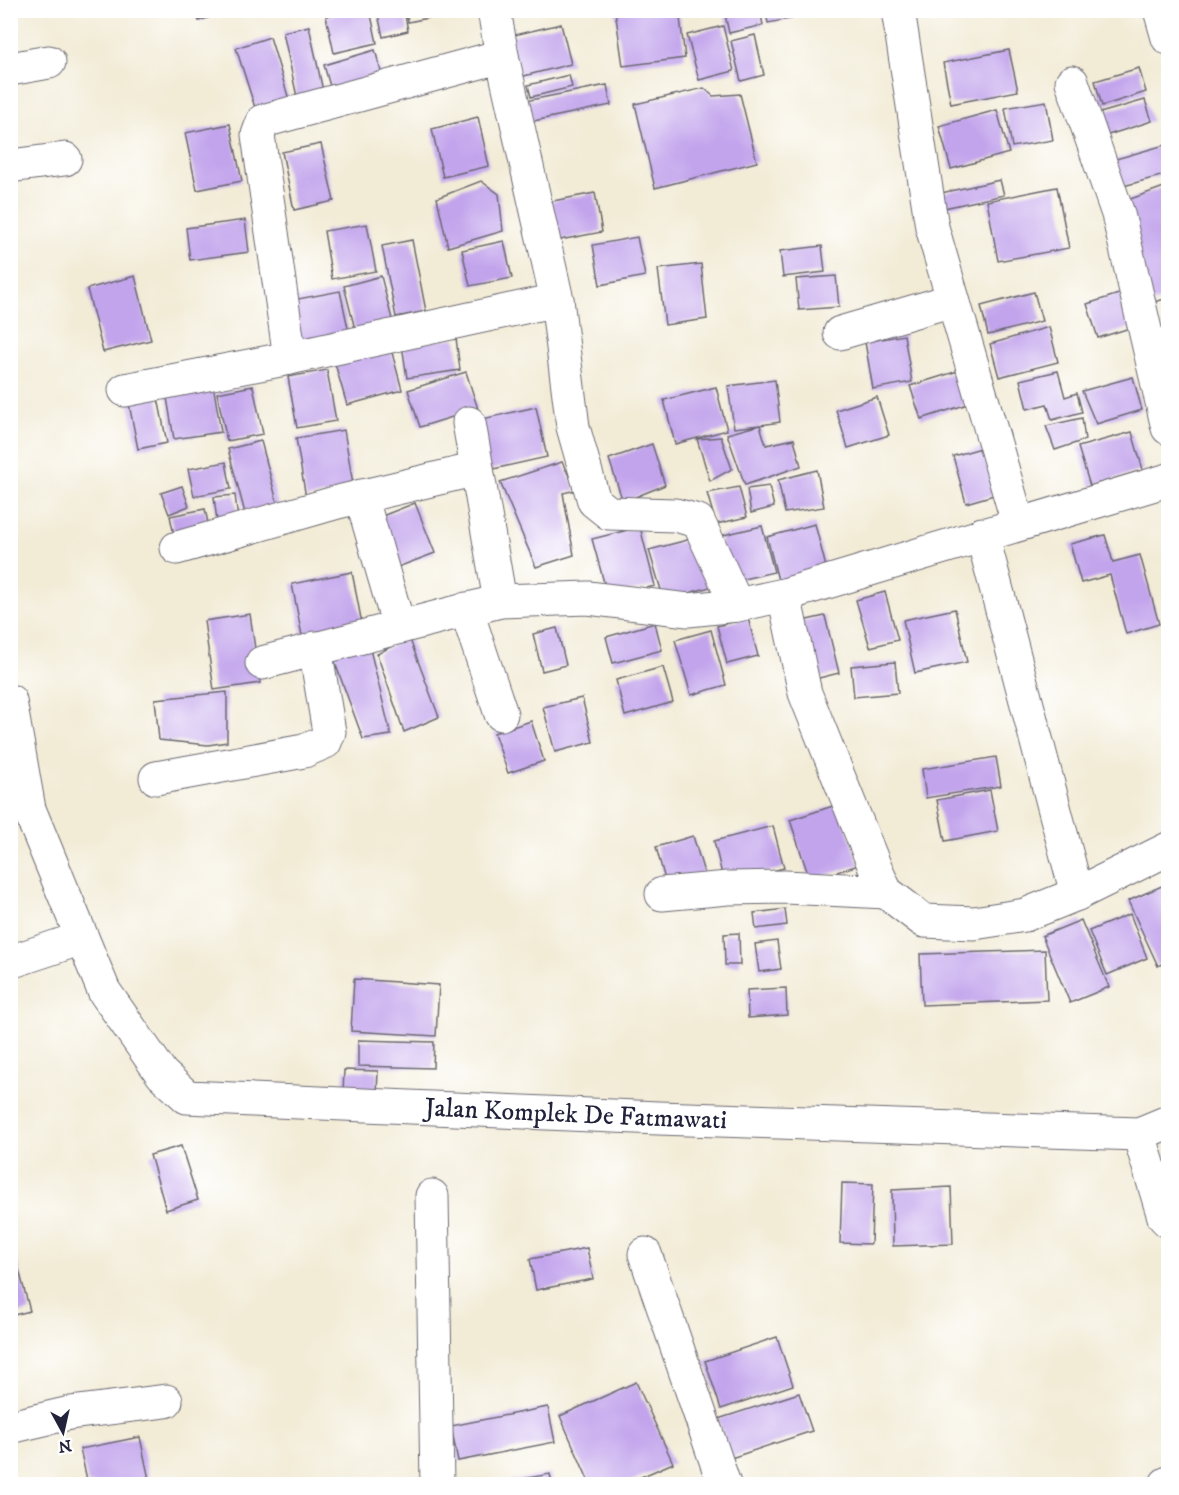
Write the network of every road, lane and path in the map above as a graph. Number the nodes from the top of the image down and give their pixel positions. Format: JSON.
{"nodes":[{"id":1,"x":494,"y":10,"type":"edge"},
{"id":2,"x":898,"y":10,"type":"edge"},
{"id":3,"x":1160,"y":10,"type":"edge"},
{"id":4,"x":1168,"y":38,"type":"edge"},
{"id":5,"x":502,"y":56,"type":"junction"},
{"id":6,"x":49,"y":62,"type":"dead end"},
{"id":7,"x":10,"y":69,"type":"edge"},
{"id":8,"x":1072,"y":82,"type":"dead end"},
{"id":9,"x":65,"y":159,"type":"dead end"},
{"id":10,"x":10,"y":166,"type":"edge"},
{"id":11,"x":556,"y":300,"type":"junction"},
{"id":12,"x":953,"y":300,"type":"junction"},
{"id":13,"x":840,"y":333,"type":"dead end"},
{"id":14,"x":290,"y":358,"type":"junction"},
{"id":15,"x":125,"y":390,"type":"dead end"},
{"id":16,"x":468,"y":423,"type":"dead end"},
{"id":17,"x":1168,"y":428,"type":"edge"},
{"id":18,"x":477,"y":469,"type":"junction"},
{"id":19,"x":1168,"y":480,"type":"edge"},
{"id":20,"x":361,"y":496,"type":"junction"},
{"id":21,"x":1017,"y":523,"type":"junction"},
{"id":22,"x":982,"y":534,"type":"junction"},
{"id":23,"x":177,"y":548,"type":"dead end"},
{"id":24,"x":784,"y":595,"type":"junction"},
{"id":25,"x":500,"y":601,"type":"junction"},
{"id":26,"x":737,"y":605,"type":"junction"},
{"id":27,"x":466,"y":609,"type":"junction"},
{"id":28,"x":399,"y":627,"type":"junction"},
{"id":29,"x":315,"y":648,"type":"junction"},
{"id":30,"x":262,"y":663,"type":"dead end"},
{"id":31,"x":10,"y":701,"type":"edge"},
{"id":32,"x":501,"y":714,"type":"dead end"},
{"id":33,"x":156,"y":778,"type":"dead end"},
{"id":34,"x":1168,"y":849,"type":"edge"},
{"id":35,"x":886,"y":892,"type":"junction"},
{"id":36,"x":662,"y":894,"type":"dead end"},
{"id":37,"x":1077,"y":894,"type":"junction"},
{"id":38,"x":82,"y":938,"type":"junction"},
{"id":39,"x":10,"y":962,"type":"edge"},
{"id":40,"x":1154,"y":1128,"type":"edge"},
{"id":41,"x":432,"y":1196,"type":"dead end"},
{"id":42,"x":1168,"y":1221,"type":"edge"},
{"id":43,"x":645,"y":1254,"type":"dead end"},
{"id":44,"x":166,"y":1401,"type":"dead end"},
{"id":45,"x":10,"y":1426,"type":"edge"},
{"id":46,"x":437,"y":1485,"type":"edge"},
{"id":47,"x":724,"y":1485,"type":"edge"}],
"edges":[{"from":1,"to":5,"type":"street"},
{"from":2,"to":12,"type":"street"},
{"from":3,"to":4,"type":"street"},
{"from":5,"to":11,"type":"street"},
{"from":5,"to":14,"type":"street"},
{"from":6,"to":7,"type":"street"},
{"from":8,"to":17,"type":"street"},
{"from":9,"to":10,"type":"street"},
{"from":11,"to":14,"type":"street"},
{"from":11,"to":26,"type":"street"},
{"from":12,"to":13,"type":"street"},
{"from":12,"to":21,"type":"street"},
{"from":14,"to":15,"type":"street"},
{"from":16,"to":18,"type":"street"},
{"from":18,"to":20,"type":"street"},
{"from":18,"to":25,"type":"street"},
{"from":19,"to":21,"type":"street"},
{"from":20,"to":23,"type":"street"},
{"from":20,"to":28,"type":"street"},
{"from":21,"to":22,"type":"street"},
{"from":22,"to":24,"type":"street"},
{"from":22,"to":37,"type":"street"},
{"from":24,"to":26,"type":"street"},
{"from":24,"to":35,"type":"street"},
{"from":25,"to":26,"type":"street"},
{"from":25,"to":27,"type":"street"},
{"from":27,"to":28,"type":"street"},
{"from":27,"to":32,"type":"street"},
{"from":28,"to":29,"type":"street"},
{"from":29,"to":30,"type":"street"},
{"from":29,"to":33,"type":"street"},
{"from":31,"to":38,"type":"street","name":"Jalan Komplek De Fatmawati"},
{"from":34,"to":37,"type":"street"},
{"from":35,"to":36,"type":"street"},
{"from":35,"to":37,"type":"street"},
{"from":38,"to":39,"type":"street"},
{"from":38,"to":40,"type":"street","name":"Jalan Komplek De Fatmawati"},
{"from":40,"to":42,"type":"street","name":"Jalan Komplek De Fatmawati"},
{"from":41,"to":46,"type":"street"},
{"from":43,"to":47,"type":"street"},
{"from":44,"to":45,"type":"street"}]}
